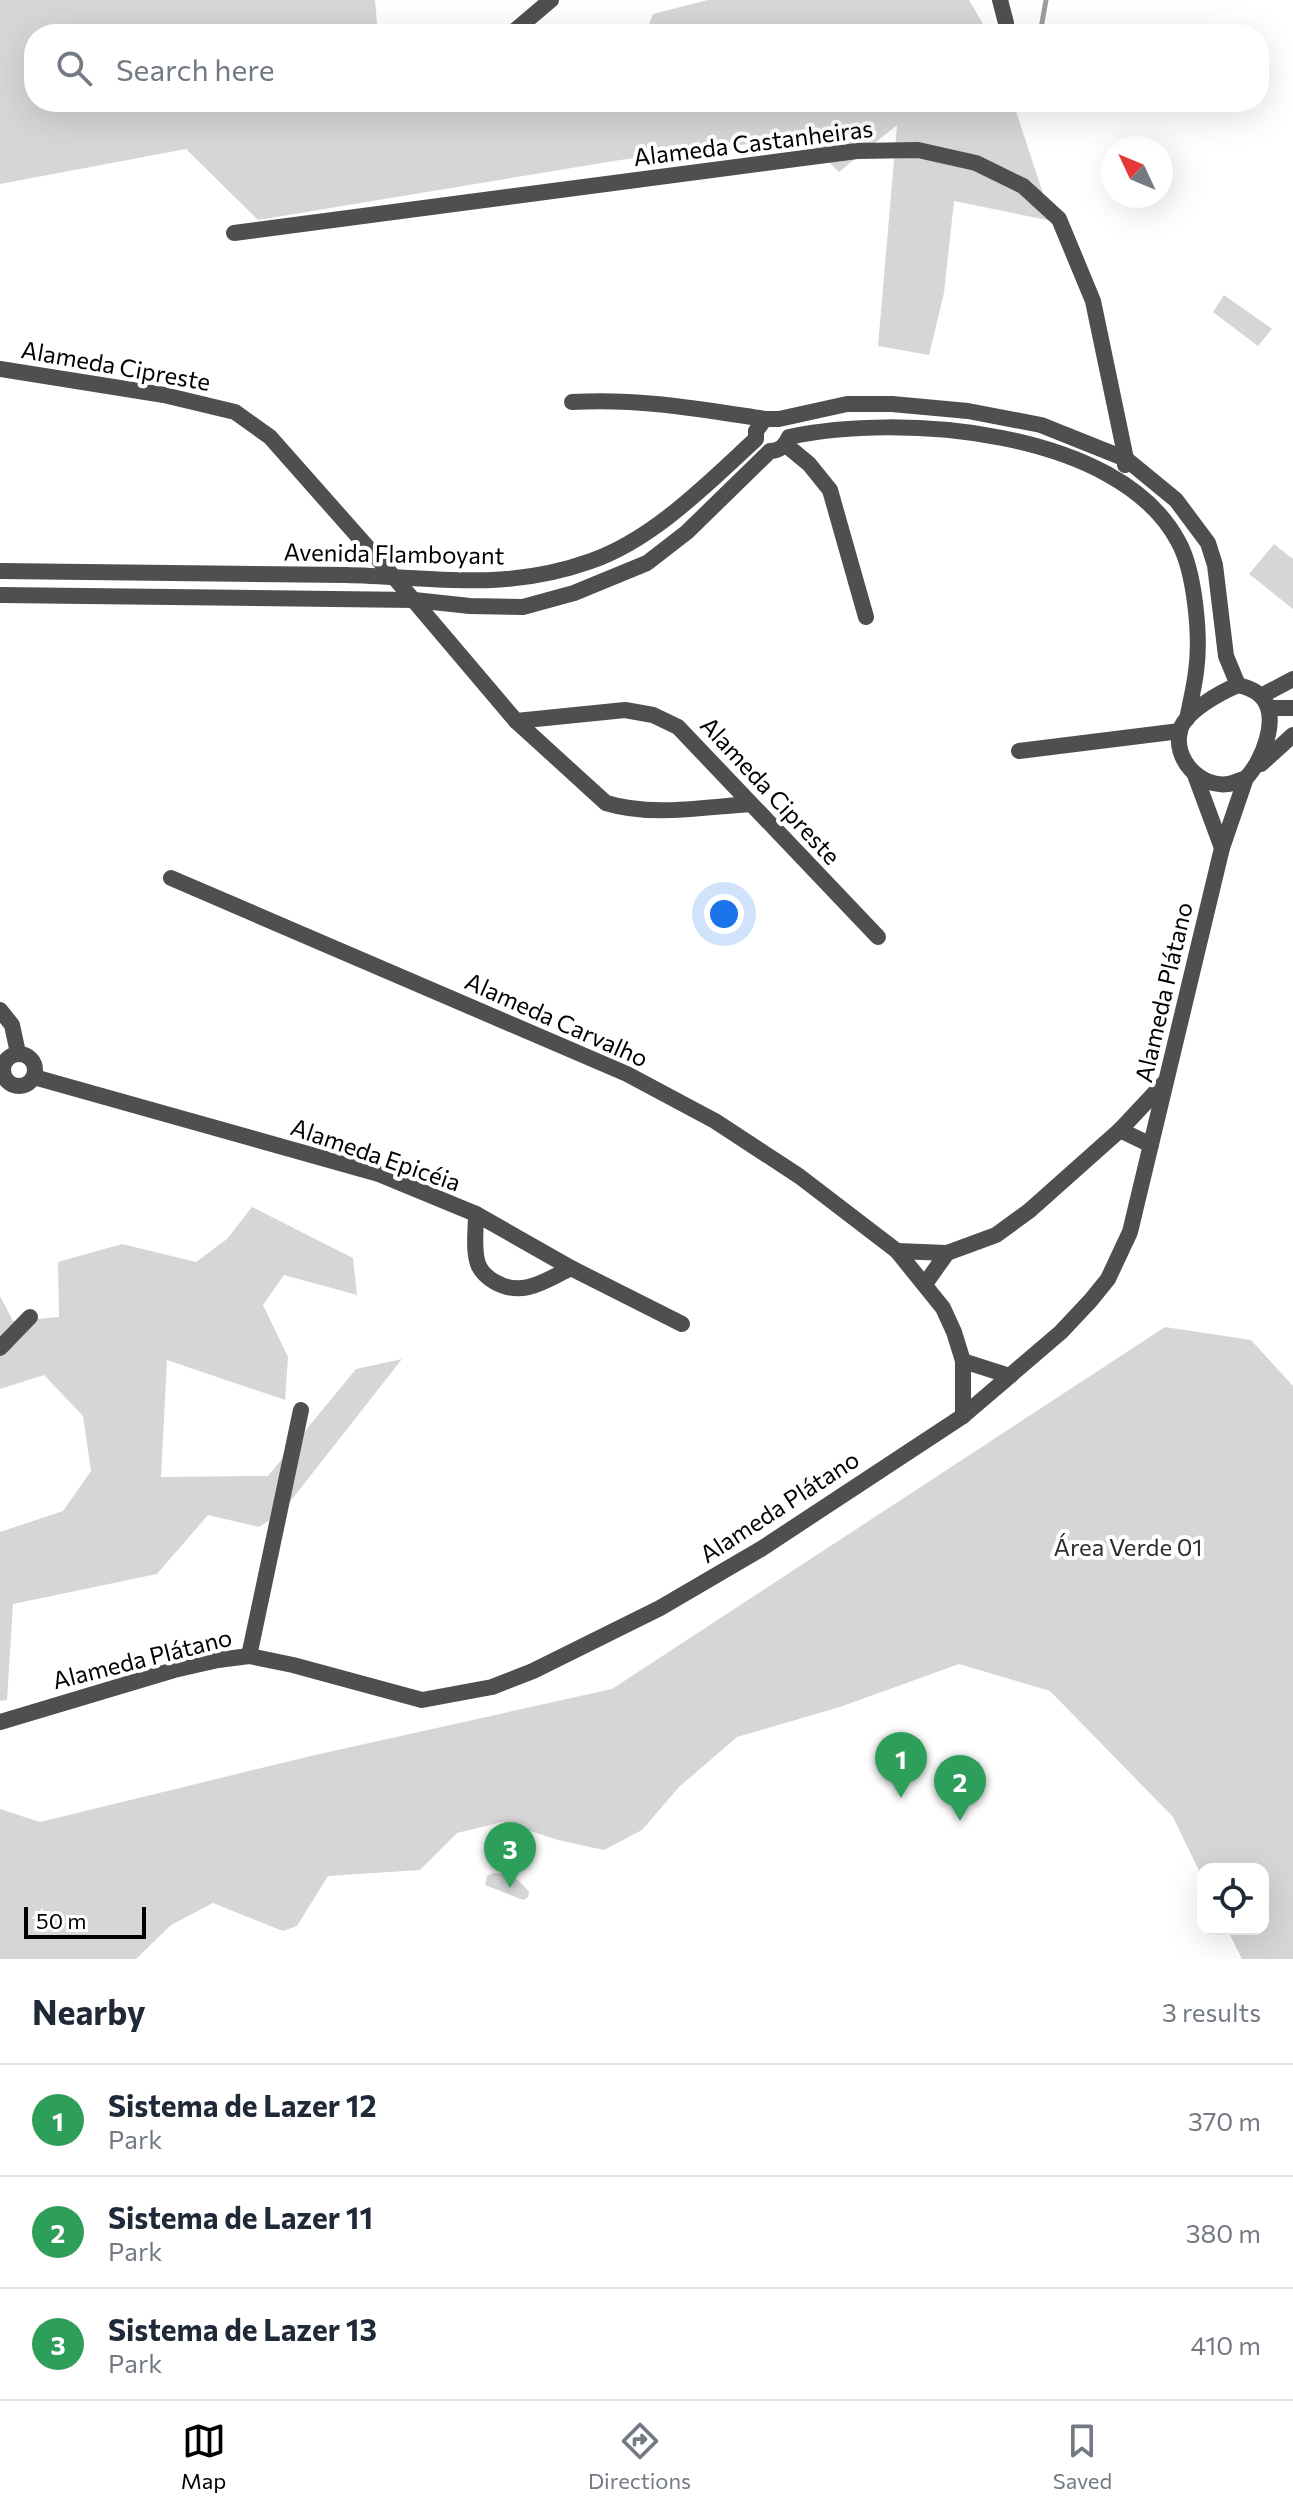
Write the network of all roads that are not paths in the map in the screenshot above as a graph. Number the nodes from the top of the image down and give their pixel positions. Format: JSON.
{"nodes":[{"id":1,"x":551,"y":0,"type":"edge"},
{"id":2,"x":1000,"y":0,"type":"edge"},
{"id":3,"x":1006,"y":23,"type":"dead end"},
{"id":4,"x":523,"y":24,"type":"edge"},
{"id":5,"x":234,"y":233,"type":"dead end"},
{"id":6,"x":0,"y":369,"type":"edge"},
{"id":7,"x":572,"y":402,"type":"dead end"},
{"id":8,"x":772,"y":419,"type":"junction"},
{"id":9,"x":756,"y":439,"type":"junction"},
{"id":10,"x":781,"y":444,"type":"junction"},
{"id":11,"x":1126,"y":459,"type":"junction"},
{"id":12,"x":1120,"y":482,"type":"junction"},
{"id":13,"x":0,"y":571,"type":"edge"},
{"id":14,"x":336,"y":575,"type":"junction"},
{"id":15,"x":393,"y":576,"type":"junction"},
{"id":16,"x":0,"y":595,"type":"edge"},
{"id":17,"x":337,"y":599,"type":"junction"},
{"id":18,"x":414,"y":600,"type":"junction"},
{"id":19,"x":866,"y":617,"type":"dead end"},
{"id":20,"x":1293,"y":679,"type":"edge"},
{"id":21,"x":1238,"y":685,"type":"junction"},
{"id":22,"x":1265,"y":702,"type":"junction"},
{"id":23,"x":1293,"y":708,"type":"edge"},
{"id":24,"x":516,"y":721,"type":"junction"},
{"id":25,"x":1183,"y":725,"type":"junction"},
{"id":26,"x":1293,"y":735,"type":"edge"},
{"id":27,"x":1019,"y":751,"type":"dead end"},
{"id":28,"x":1250,"y":774,"type":"junction"},
{"id":29,"x":1195,"y":775,"type":"junction"},
{"id":30,"x":751,"y":804,"type":"junction"},
{"id":31,"x":1222,"y":848,"type":"junction"},
{"id":32,"x":171,"y":878,"type":"dead end"},
{"id":33,"x":878,"y":937,"type":"dead end"},
{"id":34,"x":0,"y":1010,"type":"edge"},
{"id":35,"x":18,"y":1053,"type":"junction"},
{"id":36,"x":34,"y":1077,"type":"junction"},
{"id":37,"x":2,"y":1080,"type":"edge"},
{"id":38,"x":1167,"y":1080,"type":"junction"},
{"id":39,"x":1120,"y":1130,"type":"junction"},
{"id":40,"x":1151,"y":1145,"type":"junction"},
{"id":41,"x":476,"y":1214,"type":"junction"},
{"id":42,"x":897,"y":1251,"type":"junction"},
{"id":43,"x":947,"y":1253,"type":"junction"},
{"id":44,"x":571,"y":1268,"type":"junction"},
{"id":45,"x":925,"y":1284,"type":"junction"},
{"id":46,"x":30,"y":1317,"type":"dead end"},
{"id":47,"x":682,"y":1324,"type":"dead end"},
{"id":48,"x":0,"y":1348,"type":"edge"},
{"id":49,"x":963,"y":1361,"type":"junction"},
{"id":50,"x":1010,"y":1376,"type":"junction"},
{"id":51,"x":301,"y":1410,"type":"dead end"},
{"id":52,"x":963,"y":1416,"type":"junction"},
{"id":53,"x":249,"y":1656,"type":"junction"},
{"id":54,"x":0,"y":1722,"type":"edge"}],
"edges":[{"from":1,"to":4,"type":"street"},
{"from":2,"to":3,"type":"street"},
{"from":5,"to":11,"type":"street","name":"Alameda Castanheiras"},
{"from":6,"to":15,"type":"street","name":"Alameda Cipreste"},
{"from":7,"to":8,"type":"street"},
{"from":8,"to":9,"type":"street","name":"Avenida Flamboyant"},
{"from":8,"to":10,"type":"street"},
{"from":8,"to":11,"type":"street"},
{"from":9,"to":10,"type":"street"},
{"from":9,"to":15,"type":"street","name":"Avenida Flamboyant"},
{"from":10,"to":12,"type":"street"},
{"from":10,"to":18,"type":"street","name":"Avenida Flamboyant"},
{"from":10,"to":19,"type":"street"},
{"from":11,"to":12,"type":"street"},
{"from":11,"to":21,"type":"street"},
{"from":12,"to":25,"type":"street"},
{"from":13,"to":14,"type":"street","name":"Avenida Flamboyant"},
{"from":14,"to":15,"type":"street","name":"Avenida Flamboyant"},
{"from":14,"to":17,"type":"street"},
{"from":15,"to":18,"type":"street","name":"Alameda Cipreste"},
{"from":16,"to":17,"type":"street","name":"Avenida Flamboyant"},
{"from":17,"to":18,"type":"street","name":"Avenida Flamboyant"},
{"from":18,"to":24,"type":"street","name":"Alameda Cipreste"},
{"from":20,"to":22,"type":"street"},
{"from":21,"to":22,"type":"street"},
{"from":21,"to":25,"type":"street"},
{"from":22,"to":23,"type":"street"},
{"from":22,"to":28,"type":"street"},
{"from":24,"to":30,"type":"street","name":"Alameda Cipreste"},
{"from":24,"to":30,"type":"street","name":"Alameda Cipreste"},
{"from":25,"to":27,"type":"street"},
{"from":25,"to":29,"type":"street"},
{"from":26,"to":28,"type":"street"},
{"from":28,"to":29,"type":"street"},
{"from":28,"to":31,"type":"street","name":"Alameda Plátano"},
{"from":29,"to":31,"type":"street"},
{"from":30,"to":33,"type":"street","name":"Alameda Cipreste"},
{"from":31,"to":38,"type":"street","name":"Alameda Plátano"},
{"from":32,"to":42,"type":"street","name":"Alameda Carvalho"},
{"from":34,"to":35,"type":"street"},
{"from":35,"to":36,"type":"street"},
{"from":35,"to":37,"type":"street"},
{"from":36,"to":37,"type":"street"},
{"from":36,"to":41,"type":"street","name":"Alameda Epicéia"},
{"from":38,"to":39,"type":"street"},
{"from":38,"to":40,"type":"street","name":"Alameda Plátano"},
{"from":39,"to":40,"type":"street"},
{"from":39,"to":43,"type":"street"},
{"from":40,"to":50,"type":"street","name":"Alameda Plátano"},
{"from":41,"to":44,"type":"street","name":"Alameda Epicéia"},
{"from":41,"to":44,"type":"street"},
{"from":42,"to":43,"type":"street"},
{"from":42,"to":45,"type":"street","name":"Alameda Carvalho"},
{"from":43,"to":45,"type":"street"},
{"from":44,"to":47,"type":"street","name":"Alameda Epicéia"},
{"from":45,"to":49,"type":"street","name":"Alameda Carvalho"},
{"from":46,"to":48,"type":"street"},
{"from":49,"to":50,"type":"street"},
{"from":49,"to":52,"type":"street","name":"Alameda Carvalho"},
{"from":50,"to":52,"type":"street","name":"Alameda Plátano"},
{"from":51,"to":53,"type":"street"},
{"from":52,"to":53,"type":"street","name":"Alameda Plátano"},
{"from":53,"to":54,"type":"street","name":"Alameda Plátano"}]}
